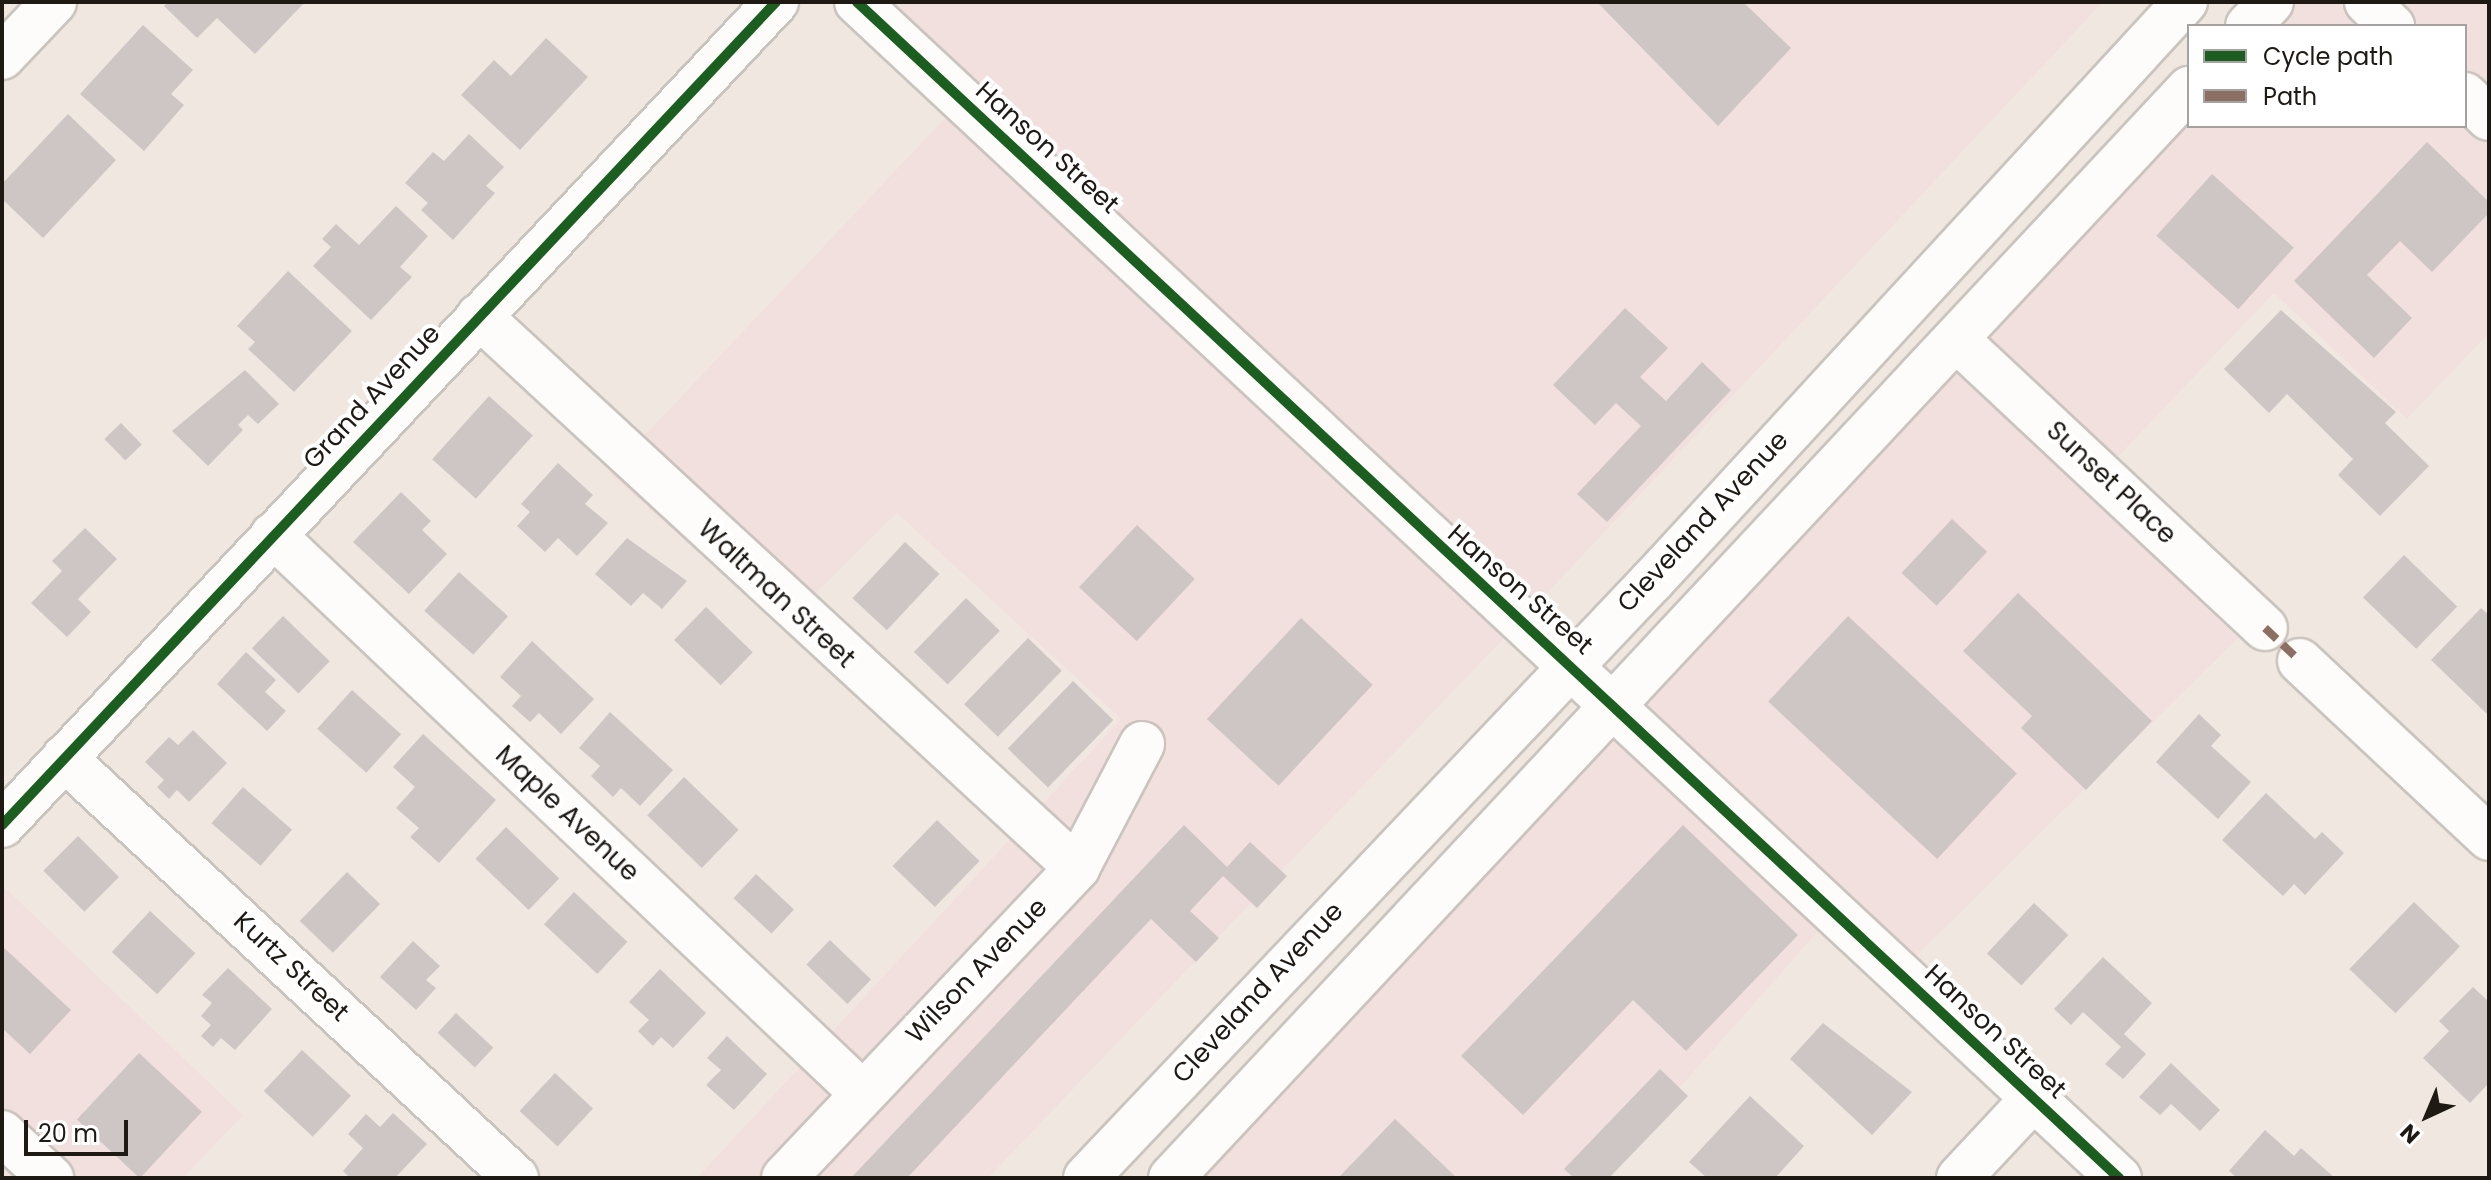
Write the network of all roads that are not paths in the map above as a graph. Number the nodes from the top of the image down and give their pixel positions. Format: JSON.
{"nodes":[{"id":1,"x":54,"y":2,"type":"edge"},
{"id":2,"x":776,"y":2,"type":"edge"},
{"id":3,"x":857,"y":2,"type":"edge"},
{"id":4,"x":2185,"y":2,"type":"edge"},
{"id":5,"x":2271,"y":2,"type":"edge"},
{"id":6,"x":2367,"y":2,"type":"edge"},
{"id":7,"x":2250,"y":24,"type":"edge"},
{"id":8,"x":2390,"y":24,"type":"edge"},
{"id":9,"x":2,"y":57,"type":"edge"},
{"id":10,"x":2187,"y":91,"type":"edge"},
{"id":11,"x":2467,"y":97,"type":"edge"},
{"id":12,"x":2489,"y":118,"type":"edge"},
{"id":13,"x":479,"y":316,"type":"junction"},
{"id":14,"x":1956,"y":339,"type":"junction"},
{"id":15,"x":273,"y":535,"type":"junction"},
{"id":16,"x":2265,"y":628,"type":"dead end"},
{"id":17,"x":2300,"y":661,"type":"dead end"},
{"id":18,"x":1571,"y":662,"type":"junction"},
{"id":19,"x":1615,"y":704,"type":"junction"},
{"id":20,"x":1142,"y":744,"type":"dead end"},
{"id":21,"x":64,"y":758,"type":"junction"},
{"id":22,"x":2,"y":825,"type":"edge"},
{"id":23,"x":2489,"y":838,"type":"edge"},
{"id":24,"x":1077,"y":868,"type":"junction"},
{"id":25,"x":861,"y":1092,"type":"junction"},
{"id":26,"x":2033,"y":1099,"type":"junction"},
{"id":27,"x":2,"y":1133,"type":"edge"},
{"id":28,"x":51,"y":1178,"type":"edge"},
{"id":29,"x":516,"y":1178,"type":"edge"},
{"id":30,"x":784,"y":1178,"type":"edge"},
{"id":31,"x":1086,"y":1178,"type":"edge"},
{"id":32,"x":1171,"y":1178,"type":"edge"},
{"id":33,"x":1959,"y":1178,"type":"edge"},
{"id":34,"x":2119,"y":1178,"type":"edge"}],
"edges":[{"from":1,"to":9,"type":"street"},
{"from":2,"to":13,"type":"street","name":"Grand Avenue"},
{"from":3,"to":18,"type":"street","name":"Hanson Street"},
{"from":4,"to":18,"type":"street","name":"Cleveland Avenue"},
{"from":5,"to":7,"type":"street"},
{"from":6,"to":8,"type":"street"},
{"from":10,"to":14,"type":"street"},
{"from":11,"to":12,"type":"street"},
{"from":13,"to":15,"type":"street","name":"Grand Avenue"},
{"from":13,"to":24,"type":"street","name":"Waltman Street"},
{"from":14,"to":16,"type":"street","name":"Sunset Place"},
{"from":14,"to":19,"type":"street"},
{"from":15,"to":21,"type":"street","name":"Grand Avenue"},
{"from":15,"to":25,"type":"street","name":"Maple Avenue"},
{"from":17,"to":23,"type":"street"},
{"from":18,"to":19,"type":"street","name":"Hanson Street"},
{"from":18,"to":31,"type":"street","name":"Cleveland Avenue"},
{"from":19,"to":26,"type":"street","name":"Hanson Street"},
{"from":19,"to":32,"type":"street"},
{"from":20,"to":24,"type":"street","name":"Wilson Avenue"},
{"from":21,"to":22,"type":"street","name":"Grand Avenue"},
{"from":21,"to":29,"type":"street","name":"Kurtz Street"},
{"from":24,"to":25,"type":"street","name":"Wilson Avenue"},
{"from":25,"to":30,"type":"street","name":"Wilson Avenue"},
{"from":26,"to":33,"type":"street"},
{"from":26,"to":34,"type":"street","name":"Hanson Street"},
{"from":27,"to":28,"type":"street"}]}
